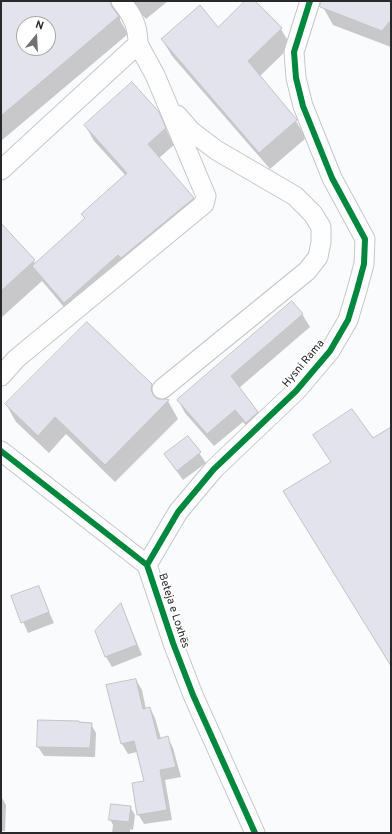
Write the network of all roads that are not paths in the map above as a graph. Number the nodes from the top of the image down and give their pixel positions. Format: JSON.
{"nodes":[{"id":1,"x":121,"y":1,"type":"edge"},
{"id":2,"x":310,"y":1,"type":"edge"},
{"id":3,"x":138,"y":44,"type":"junction"},
{"id":4,"x":168,"y":104,"type":"junction"},
{"id":5,"x":1,"y":170,"type":"edge"},
{"id":6,"x":1,"y":376,"type":"edge"},
{"id":7,"x":162,"y":389,"type":"dead end"},
{"id":8,"x":1,"y":451,"type":"edge"},
{"id":9,"x":148,"y":564,"type":"junction"},
{"id":10,"x":255,"y":833,"type":"edge"}],
"edges":[{"from":1,"to":3,"type":"street"},
{"from":2,"to":9,"type":"street","name":"Hysni Rama"},
{"from":3,"to":4,"type":"street"},
{"from":3,"to":5,"type":"street"},
{"from":4,"to":6,"type":"street"},
{"from":4,"to":7,"type":"street"},
{"from":8,"to":9,"type":"street","name":"Beteja e Loxhës"},
{"from":9,"to":10,"type":"street","name":"Beteja e Loxhës"}]}
